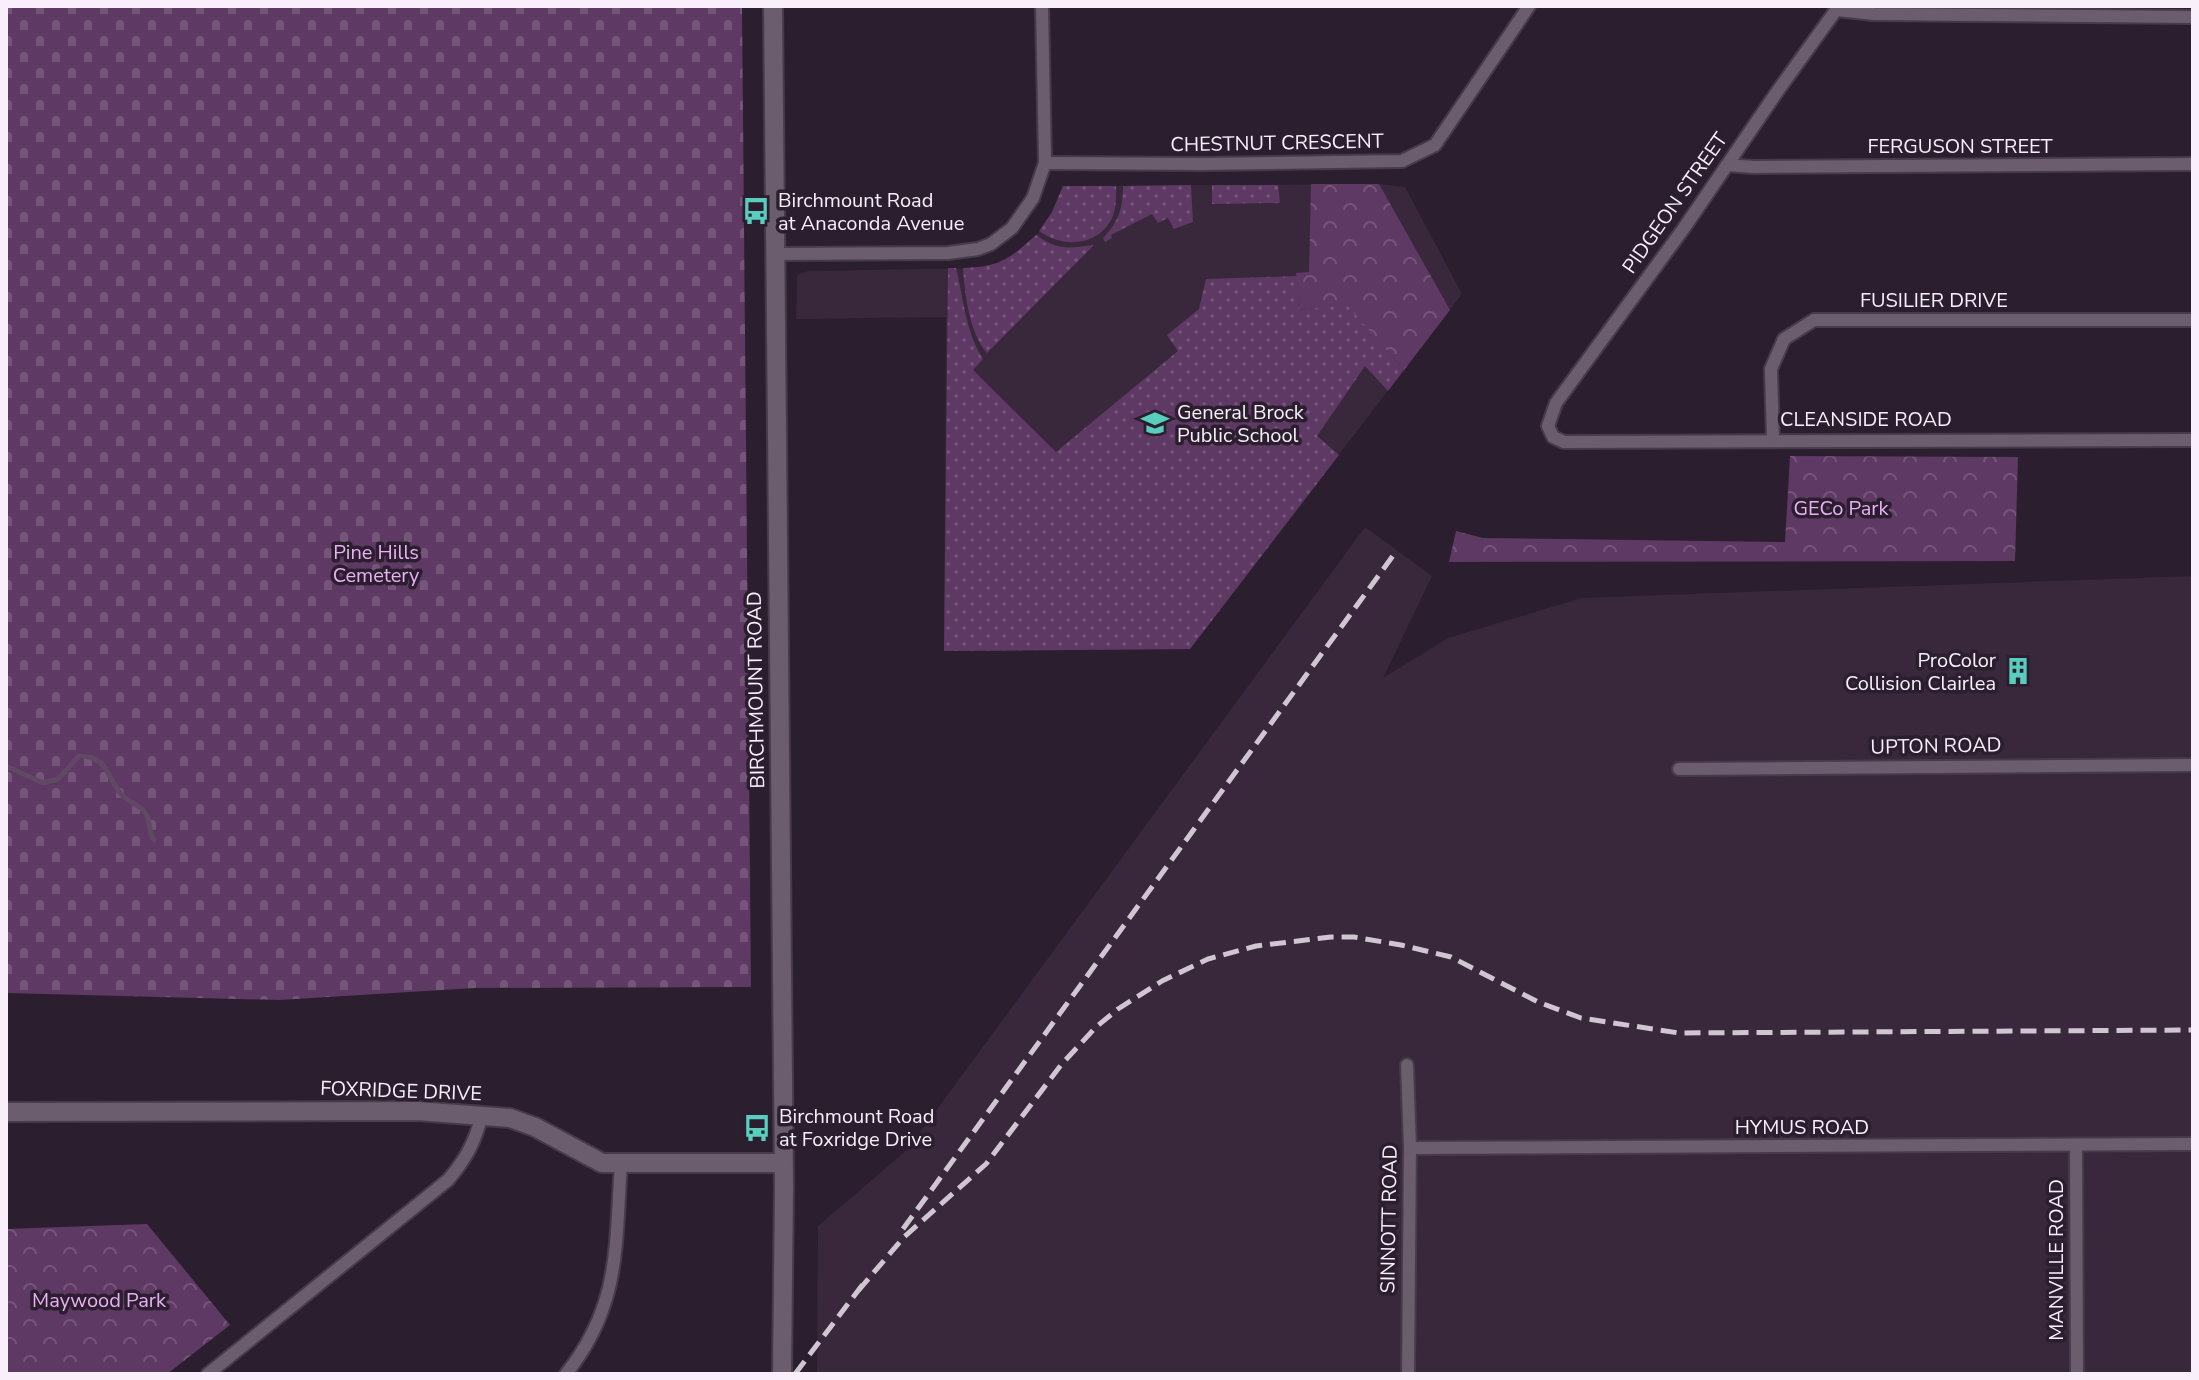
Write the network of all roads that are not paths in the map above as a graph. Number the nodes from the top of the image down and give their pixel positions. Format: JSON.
{"nodes":[{"id":1,"x":773,"y":6,"type":"edge"},
{"id":2,"x":1042,"y":6,"type":"edge"},
{"id":3,"x":1529,"y":6,"type":"edge"},
{"id":4,"x":1838,"y":8,"type":"edge"},
{"id":5,"x":2193,"y":17,"type":"edge"},
{"id":6,"x":1045,"y":163,"type":"junction"},
{"id":7,"x":2193,"y":164,"type":"edge"},
{"id":8,"x":1727,"y":165,"type":"junction"},
{"id":9,"x":773,"y":254,"type":"junction"},
{"id":10,"x":2193,"y":320,"type":"edge"},
{"id":11,"x":1548,"y":426,"type":"joint"},
{"id":12,"x":1773,"y":439,"type":"junction"},
{"id":13,"x":2193,"y":440,"type":"edge"},
{"id":14,"x":2193,"y":765,"type":"edge"},
{"id":15,"x":1679,"y":769,"type":"dead end"},
{"id":16,"x":1407,"y":1065,"type":"dead end"},
{"id":17,"x":6,"y":1112,"type":"edge"},
{"id":18,"x":482,"y":1115,"type":"junction"},
{"id":19,"x":2193,"y":1144,"type":"edge"},
{"id":20,"x":2076,"y":1146,"type":"junction"},
{"id":21,"x":1410,"y":1148,"type":"junction"},
{"id":22,"x":783,"y":1163,"type":"junction"},
{"id":23,"x":621,"y":1164,"type":"junction"},
{"id":24,"x":208,"y":1374,"type":"edge"},
{"id":25,"x":566,"y":1374,"type":"edge"},
{"id":26,"x":782,"y":1374,"type":"edge"},
{"id":27,"x":1408,"y":1374,"type":"edge"},
{"id":28,"x":2077,"y":1374,"type":"edge"}],
"edges":[{"from":1,"to":9,"type":"main road","name":"BIRCHMOUNT ROAD"},
{"from":2,"to":6,"type":"street"},
{"from":3,"to":6,"type":"street","name":"CHESTNUT CRESCENT"},
{"from":4,"to":5,"type":"street"},
{"from":4,"to":8,"type":"street","name":"PIDGEON STREET"},
{"from":6,"to":9,"type":"street"},
{"from":7,"to":8,"type":"street","name":"FERGUSON STREET"},
{"from":8,"to":11,"type":"street","name":"PIDGEON STREET"},
{"from":9,"to":22,"type":"main road","name":"BIRCHMOUNT ROAD"},
{"from":10,"to":12,"type":"street","name":"FUSILIER DRIVE"},
{"from":11,"to":12,"type":"street","name":"CLEANSIDE ROAD"},
{"from":12,"to":13,"type":"street","name":"CLEANSIDE ROAD"},
{"from":14,"to":15,"type":"street","name":"UPTON ROAD"},
{"from":16,"to":21,"type":"street","name":"SINNOTT ROAD"},
{"from":17,"to":18,"type":"main road","name":"FOXRIDGE DRIVE"},
{"from":18,"to":23,"type":"main road","name":"FOXRIDGE DRIVE"},
{"from":18,"to":24,"type":"street"},
{"from":19,"to":20,"type":"street","name":"HYMUS ROAD"},
{"from":20,"to":21,"type":"street","name":"HYMUS ROAD"},
{"from":20,"to":28,"type":"street","name":"MANVILLE ROAD"},
{"from":21,"to":27,"type":"street","name":"SINNOTT ROAD"},
{"from":22,"to":23,"type":"main road","name":"FOXRIDGE DRIVE"},
{"from":22,"to":26,"type":"main road","name":"BIRCHMOUNT ROAD"},
{"from":23,"to":25,"type":"street"}]}
